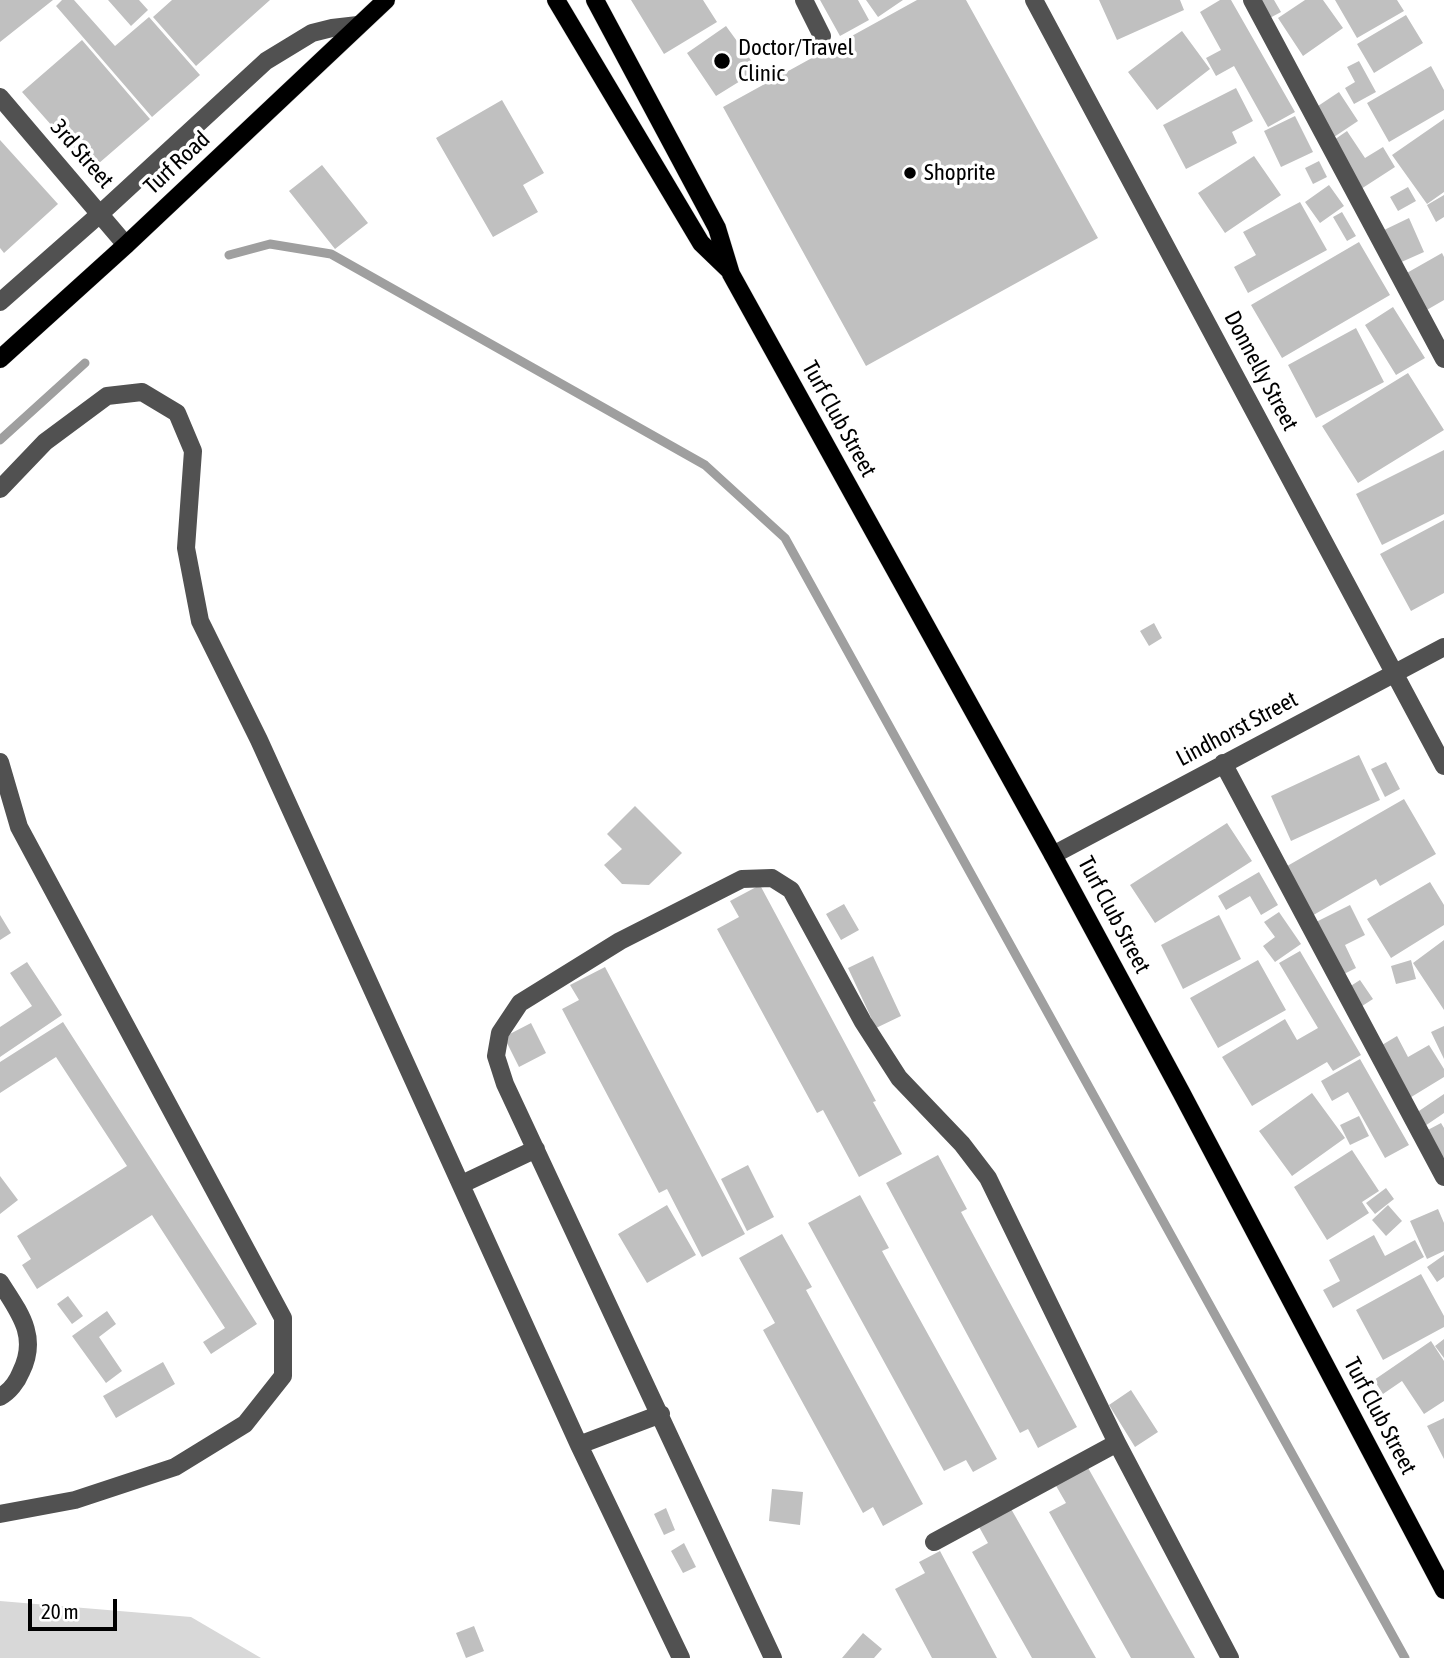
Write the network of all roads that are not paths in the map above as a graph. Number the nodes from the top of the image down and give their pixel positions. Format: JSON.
{"nodes":[{"id":1,"x":555,"y":0,"type":"edge"},
{"id":2,"x":595,"y":0,"type":"edge"},
{"id":3,"x":804,"y":0,"type":"edge"},
{"id":4,"x":1034,"y":0,"type":"edge"},
{"id":5,"x":1252,"y":0,"type":"edge"},
{"id":6,"x":379,"y":2,"type":"edge"},
{"id":7,"x":358,"y":25,"type":"junction"},
{"id":8,"x":822,"y":36,"type":"dead end"},
{"id":9,"x":0,"y":97,"type":"edge"},
{"id":10,"x":101,"y":213,"type":"junction"},
{"id":11,"x":126,"y":245,"type":"junction"},
{"id":12,"x":729,"y":270,"type":"junction"},
{"id":13,"x":0,"y":302,"type":"edge"},
{"id":14,"x":0,"y":359,"type":"edge"},
{"id":15,"x":1444,"y":359,"type":"edge"},
{"id":16,"x":0,"y":489,"type":"edge"},
{"id":17,"x":1444,"y":647,"type":"edge"},
{"id":18,"x":1395,"y":674,"type":"junction"},
{"id":19,"x":0,"y":762,"type":"edge"},
{"id":20,"x":1223,"y":763,"type":"junction"},
{"id":21,"x":1444,"y":766,"type":"edge"},
{"id":22,"x":1054,"y":855,"type":"junction"},
{"id":23,"x":536,"y":1149,"type":"junction"},
{"id":24,"x":1444,"y":1177,"type":"edge"},
{"id":25,"x":462,"y":1184,"type":"junction"},
{"id":26,"x":0,"y":1282,"type":"edge"},
{"id":27,"x":0,"y":1397,"type":"edge"},
{"id":28,"x":661,"y":1414,"type":"junction"},
{"id":29,"x":1117,"y":1443,"type":"junction"},
{"id":30,"x":579,"y":1445,"type":"junction"},
{"id":31,"x":0,"y":1514,"type":"edge"},
{"id":32,"x":934,"y":1542,"type":"dead end"},
{"id":33,"x":1444,"y":1590,"type":"edge"},
{"id":34,"x":681,"y":1658,"type":"edge"},
{"id":35,"x":773,"y":1658,"type":"edge"},
{"id":36,"x":1230,"y":1658,"type":"edge"}],
"edges":[{"from":1,"to":12,"type":"main road","name":"Turf Club Street"},
{"from":2,"to":12,"type":"main road","name":"Turf Club Street"},
{"from":3,"to":8,"type":"street"},
{"from":4,"to":18,"type":"street","name":"Donnelly Street"},
{"from":5,"to":15,"type":"street"},
{"from":6,"to":7,"type":"main road","name":"Turf Road"},
{"from":7,"to":10,"type":"street"},
{"from":7,"to":11,"type":"main road","name":"Turf Road"},
{"from":9,"to":10,"type":"street","name":"3rd Street"},
{"from":10,"to":11,"type":"street","name":"3rd Street"},
{"from":10,"to":13,"type":"street"},
{"from":11,"to":14,"type":"main road","name":"Turf Road"},
{"from":12,"to":22,"type":"main road","name":"Turf Club Street"},
{"from":16,"to":25,"type":"street"},
{"from":17,"to":18,"type":"street","name":"Lindhorst Street"},
{"from":18,"to":20,"type":"street","name":"Lindhorst Street"},
{"from":18,"to":21,"type":"street","name":"Donnelly Street"},
{"from":19,"to":31,"type":"street"},
{"from":20,"to":22,"type":"street","name":"Lindhorst Street"},
{"from":20,"to":24,"type":"street"},
{"from":22,"to":33,"type":"main road","name":"Turf Club Street"},
{"from":23,"to":25,"type":"street"},
{"from":23,"to":28,"type":"street"},
{"from":23,"to":29,"type":"street"},
{"from":25,"to":30,"type":"street"},
{"from":26,"to":27,"type":"street"},
{"from":28,"to":30,"type":"street"},
{"from":28,"to":35,"type":"street"},
{"from":29,"to":32,"type":"street"},
{"from":29,"to":36,"type":"street"},
{"from":30,"to":34,"type":"street"}]}
